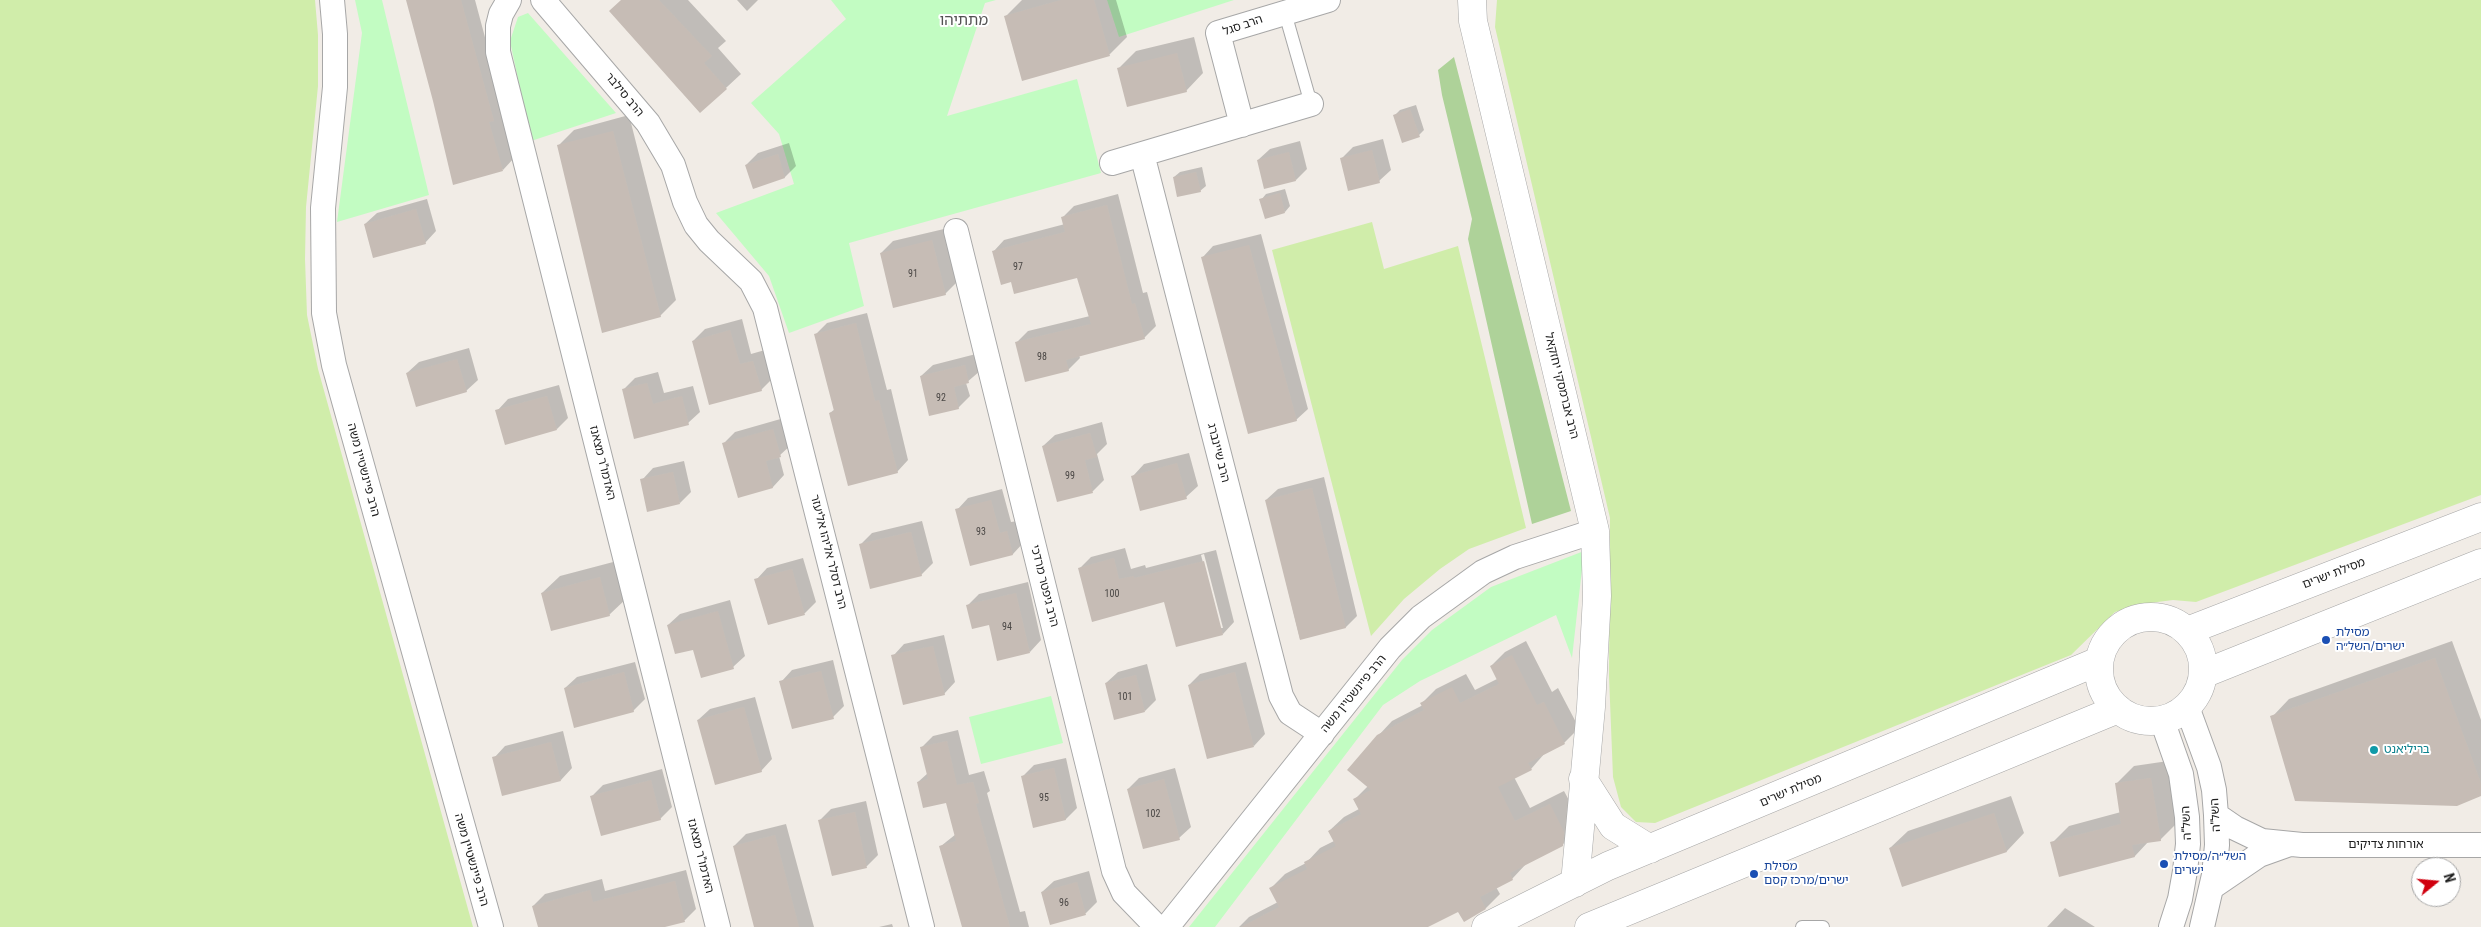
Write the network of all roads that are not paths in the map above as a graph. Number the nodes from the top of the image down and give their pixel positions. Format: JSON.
{"nodes":[{"id":1,"x":332,"y":0,"type":"edge"},
{"id":2,"x":509,"y":0,"type":"edge"},
{"id":3,"x":543,"y":0,"type":"edge"},
{"id":4,"x":1328,"y":0,"type":"edge"},
{"id":5,"x":1472,"y":0,"type":"edge"},
{"id":6,"x":1285,"y":13,"type":"junction"},
{"id":7,"x":1311,"y":104,"type":"joint"},
{"id":8,"x":1242,"y":125,"type":"junction"},
{"id":9,"x":1142,"y":154,"type":"junction"},
{"id":10,"x":1112,"y":163,"type":"dead end"},
{"id":11,"x":685,"y":202,"type":"joint"},
{"id":12,"x":956,"y":231,"type":"dead end"},
{"id":13,"x":2481,"y":518,"type":"edge"},
{"id":14,"x":1595,"y":531,"type":"junction"},
{"id":15,"x":2481,"y":563,"type":"edge"},
{"id":16,"x":2187,"y":630,"type":"junction"},
{"id":17,"x":2099,"y":661,"type":"junction"},
{"id":18,"x":2203,"y":674,"type":"junction"},
{"id":19,"x":2187,"y":707,"type":"junction"},
{"id":20,"x":2118,"y":709,"type":"junction"},
{"id":21,"x":2162,"y":720,"type":"junction"},
{"id":22,"x":1322,"y":734,"type":"junction"},
{"id":23,"x":1584,"y":779,"type":"junction"},
{"id":24,"x":2216,"y":815,"type":"junction"},
{"id":25,"x":2292,"y":844,"type":"junction"},
{"id":26,"x":2481,"y":845,"type":"edge"},
{"id":27,"x":1650,"y":849,"type":"junction"},
{"id":28,"x":1575,"y":883,"type":"junction"},
{"id":29,"x":2212,"y":887,"type":"junction"},
{"id":30,"x":491,"y":927,"type":"edge"},
{"id":31,"x":718,"y":927,"type":"edge"},
{"id":32,"x":922,"y":927,"type":"edge"},
{"id":33,"x":1157,"y":927,"type":"edge"},
{"id":34,"x":1168,"y":927,"type":"edge"},
{"id":35,"x":1486,"y":927,"type":"edge"},
{"id":36,"x":1589,"y":927,"type":"edge"},
{"id":37,"x":1802,"y":927,"type":"edge"},
{"id":38,"x":1823,"y":927,"type":"edge"},
{"id":39,"x":2171,"y":927,"type":"edge"},
{"id":40,"x":2202,"y":927,"type":"edge"}],
"edges":[{"from":1,"to":30,"type":"street","name":"הרב פיינשטיין משה"},
{"from":2,"to":31,"type":"street","name":"האדמו\"ר מצאנז"},
{"from":3,"to":11,"type":"street","name":"הרב סילבר"},
{"from":4,"to":6,"type":"street","name":"הרב סגל"},
{"from":5,"to":14,"type":"street","name":"הרב אברמסקי יחזקאל"},
{"from":6,"to":7,"type":"lane"},
{"from":6,"to":8,"type":"street","name":"הרב סגל"},
{"from":7,"to":8,"type":"street"},
{"from":8,"to":9,"type":"street"},
{"from":9,"to":10,"type":"street"},
{"from":9,"to":22,"type":"street","name":"הרב שיינברג"},
{"from":11,"to":32,"type":"street","name":"הרב דסלר אליהו אליעזר"},
{"from":12,"to":33,"type":"street","name":"הרב גיפטר מרדכי"},
{"from":13,"to":16,"type":"street","name":"מסילת ישרים"},
{"from":14,"to":22,"type":"street","name":"הרב פיינשטיין משה"},
{"from":14,"to":23,"type":"street","name":"הרב אברמסקי יחזקאל"},
{"from":15,"to":18,"type":"street"},
{"from":16,"to":17,"type":"street"},
{"from":16,"to":18,"type":"street"},
{"from":17,"to":20,"type":"street"},
{"from":17,"to":27,"type":"street","name":"מסילת ישרים"},
{"from":18,"to":19,"type":"street"},
{"from":19,"to":21,"type":"street"},
{"from":19,"to":24,"type":"street","name":"השל\"ה"},
{"from":20,"to":21,"type":"street"},
{"from":20,"to":36,"type":"street"},
{"from":21,"to":39,"type":"street","name":"השל”ה"},
{"from":22,"to":34,"type":"street","name":"הרב פיינשטיין משה"},
{"from":23,"to":27,"type":"street"},
{"from":23,"to":28,"type":"street","name":"הרב אברמסקי יחזקאל"},
{"from":24,"to":25,"type":"street"},
{"from":24,"to":29,"type":"street","name":"השל\"ה"},
{"from":25,"to":26,"type":"street","name":"אורחות צדיקים"},
{"from":25,"to":29,"type":"street"},
{"from":27,"to":28,"type":"street","name":"מסילת ישרים"},
{"from":28,"to":35,"type":"street","name":"מסילת ישרים"},
{"from":29,"to":40,"type":"street","name":"השל\"ה"},
{"from":37,"to":38,"type":"lane"}]}
